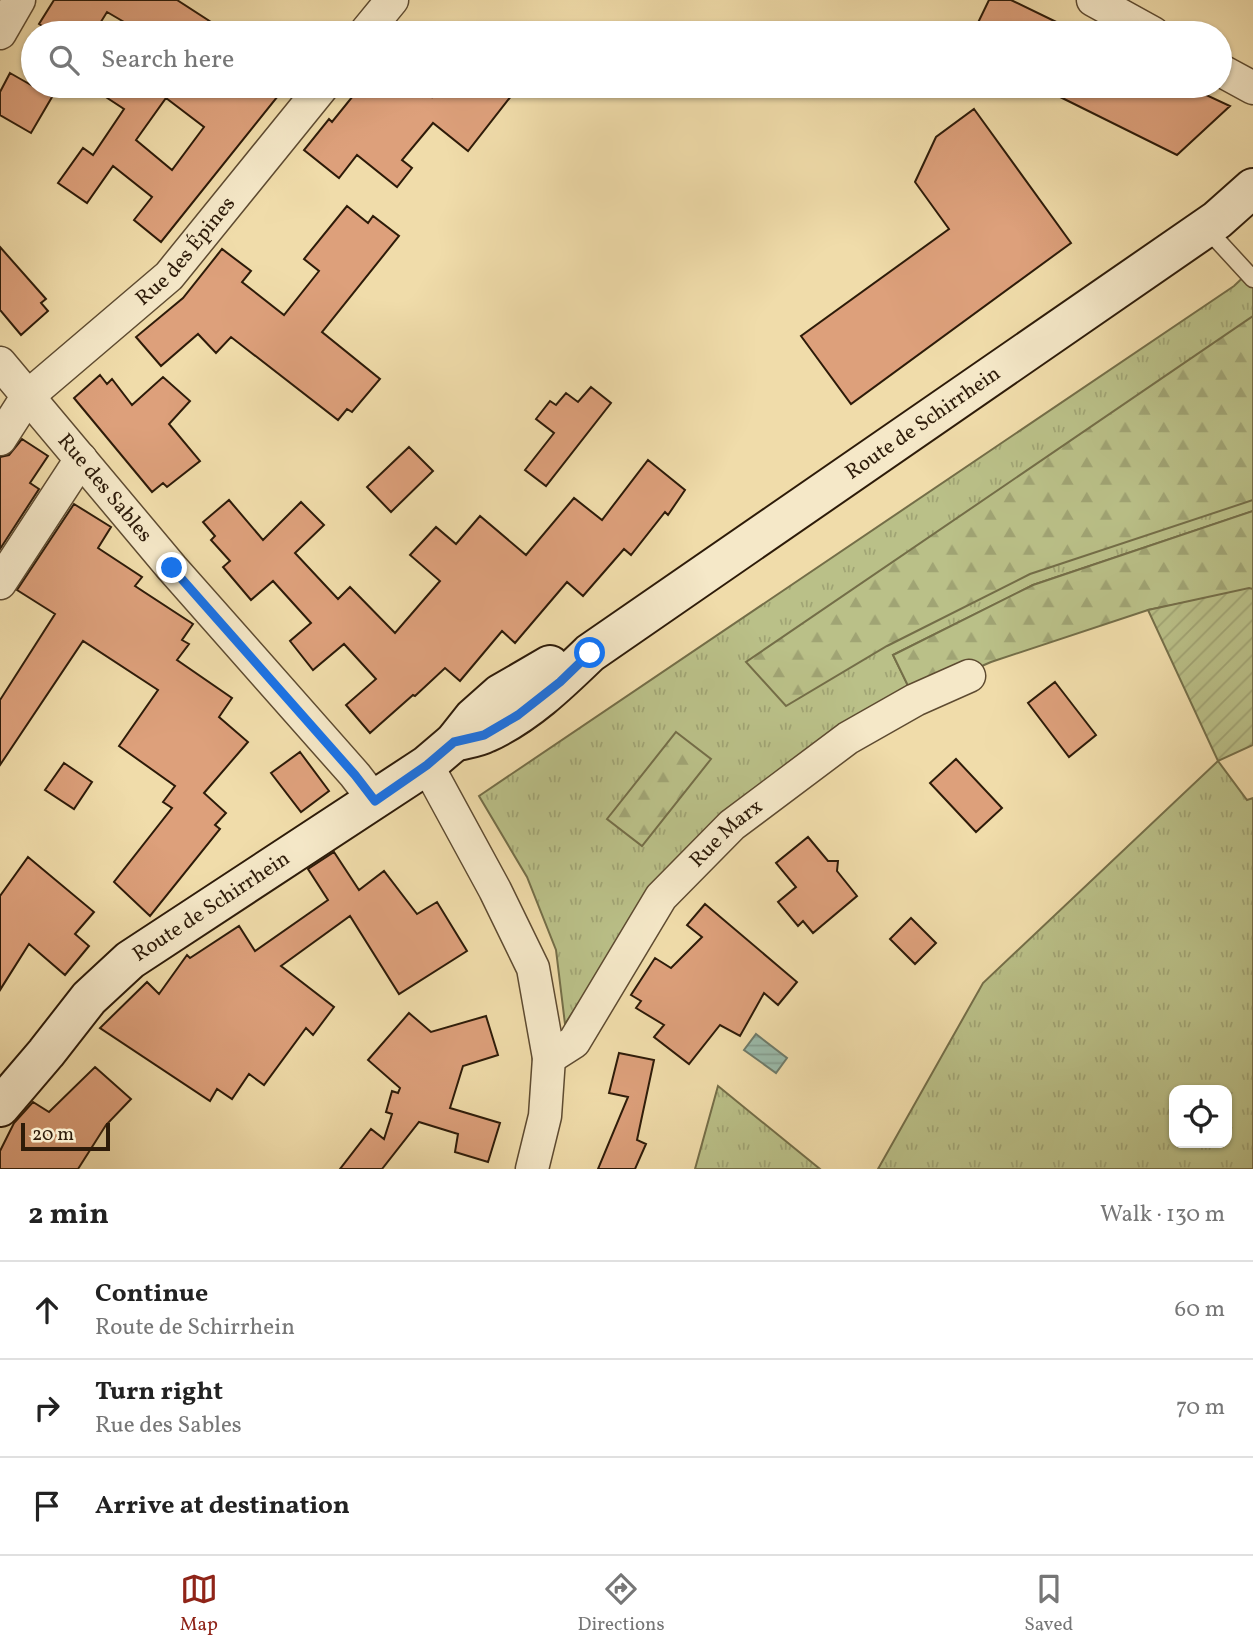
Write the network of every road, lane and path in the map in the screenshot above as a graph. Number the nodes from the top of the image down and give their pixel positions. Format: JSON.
{"nodes":[{"id":1,"x":19,"y":0,"type":"edge"},
{"id":2,"x":392,"y":0,"type":"edge"},
{"id":3,"x":1093,"y":0,"type":"edge"},
{"id":4,"x":375,"y":21,"type":"edge"},
{"id":5,"x":1131,"y":21,"type":"edge"},
{"id":6,"x":0,"y":33,"type":"edge"},
{"id":7,"x":1232,"y":77,"type":"edge"},
{"id":8,"x":1253,"y":88,"type":"edge"},
{"id":9,"x":313,"y":98,"type":"edge"},
{"id":10,"x":1253,"y":188,"type":"edge"},
{"id":11,"x":1206,"y":228,"type":"junction"},
{"id":12,"x":1253,"y":279,"type":"edge"},
{"id":13,"x":0,"y":363,"type":"edge"},
{"id":14,"x":27,"y":397,"type":"junction"},
{"id":15,"x":0,"y":439,"type":"edge"},
{"id":16,"x":81,"y":459,"type":"junction"},
{"id":17,"x":0,"y":583,"type":"edge"},
{"id":18,"x":969,"y":676,"type":"dead end"},
{"id":19,"x":442,"y":767,"type":"junction"},
{"id":20,"x":375,"y":801,"type":"junction"},
{"id":21,"x":549,"y":1058,"type":"junction"},
{"id":22,"x":0,"y":1107,"type":"edge"},
{"id":23,"x":532,"y":1169,"type":"edge"}],
"edges":[{"from":1,"to":6,"type":"street"},
{"from":2,"to":4,"type":"street"},
{"from":3,"to":5,"type":"street"},
{"from":7,"to":8,"type":"street"},
{"from":9,"to":14,"type":"street","name":"Rue des Épines"},
{"from":10,"to":11,"type":"street","name":"Route de Schirrhein"},
{"from":11,"to":12,"type":"lane"},
{"from":11,"to":19,"type":"street","name":"Route de Schirrhein"},
{"from":13,"to":14,"type":"street","name":"Rue des Sables"},
{"from":14,"to":15,"type":"street","name":"Rue des Épines"},
{"from":14,"to":16,"type":"street","name":"Rue des Sables"},
{"from":16,"to":17,"type":"street"},
{"from":16,"to":20,"type":"street","name":"Rue des Sables"},
{"from":18,"to":21,"type":"street","name":"Rue Marx"},
{"from":19,"to":20,"type":"street","name":"Route de Schirrhein"},
{"from":19,"to":21,"type":"street"},
{"from":20,"to":22,"type":"street","name":"Route de Schirrhein"},
{"from":21,"to":23,"type":"street"}]}
